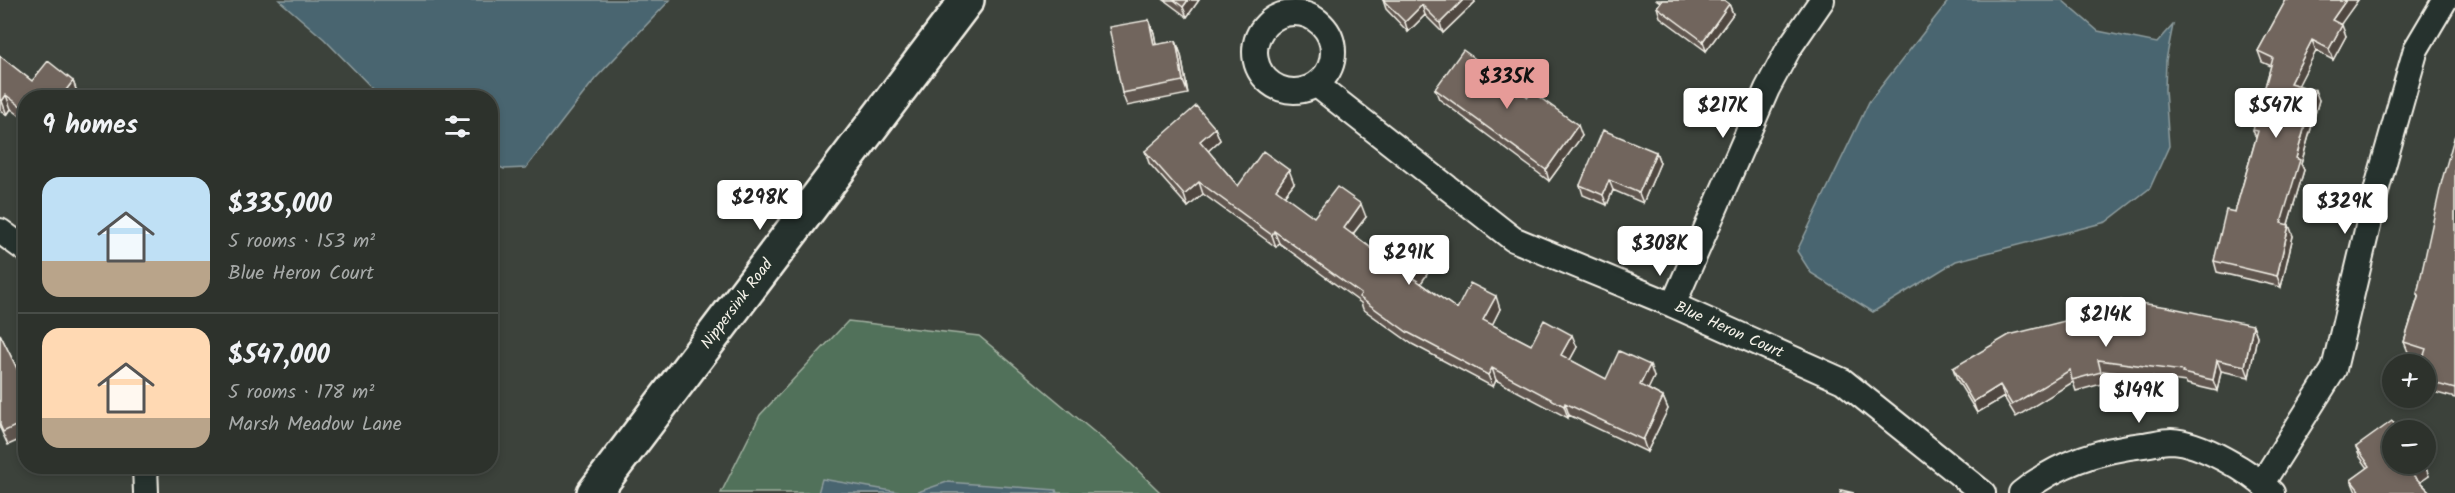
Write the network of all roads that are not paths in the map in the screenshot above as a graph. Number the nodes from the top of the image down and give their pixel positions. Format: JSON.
{"nodes":[{"id":1,"x":968,"y":0,"type":"edge"},
{"id":2,"x":1822,"y":0,"type":"edge"},
{"id":3,"x":2445,"y":0,"type":"edge"},
{"id":4,"x":1317,"y":85,"type":"dead end"},
{"id":5,"x":0,"y":231,"type":"edge"},
{"id":6,"x":18,"y":244,"type":"edge"},
{"id":7,"x":1673,"y":305,"type":"junction"},
{"id":8,"x":145,"y":474,"type":"edge"},
{"id":9,"x":2267,"y":488,"type":"edge"},
{"id":10,"x":146,"y":493,"type":"edge"},
{"id":11,"x":594,"y":493,"type":"edge"},
{"id":12,"x":1983,"y":493,"type":"edge"},
{"id":13,"x":2021,"y":493,"type":"edge"}],
"edges":[{"from":1,"to":11,"type":"street","name":"Nippersink Road"},
{"from":2,"to":7,"type":"street"},
{"from":3,"to":9,"type":"street"},
{"from":4,"to":7,"type":"street","name":"Blue Heron Court"},
{"from":5,"to":6,"type":"street"},
{"from":7,"to":12,"type":"street","name":"Blue Heron Court"},
{"from":8,"to":10,"type":"street"},
{"from":9,"to":13,"type":"street"}]}
